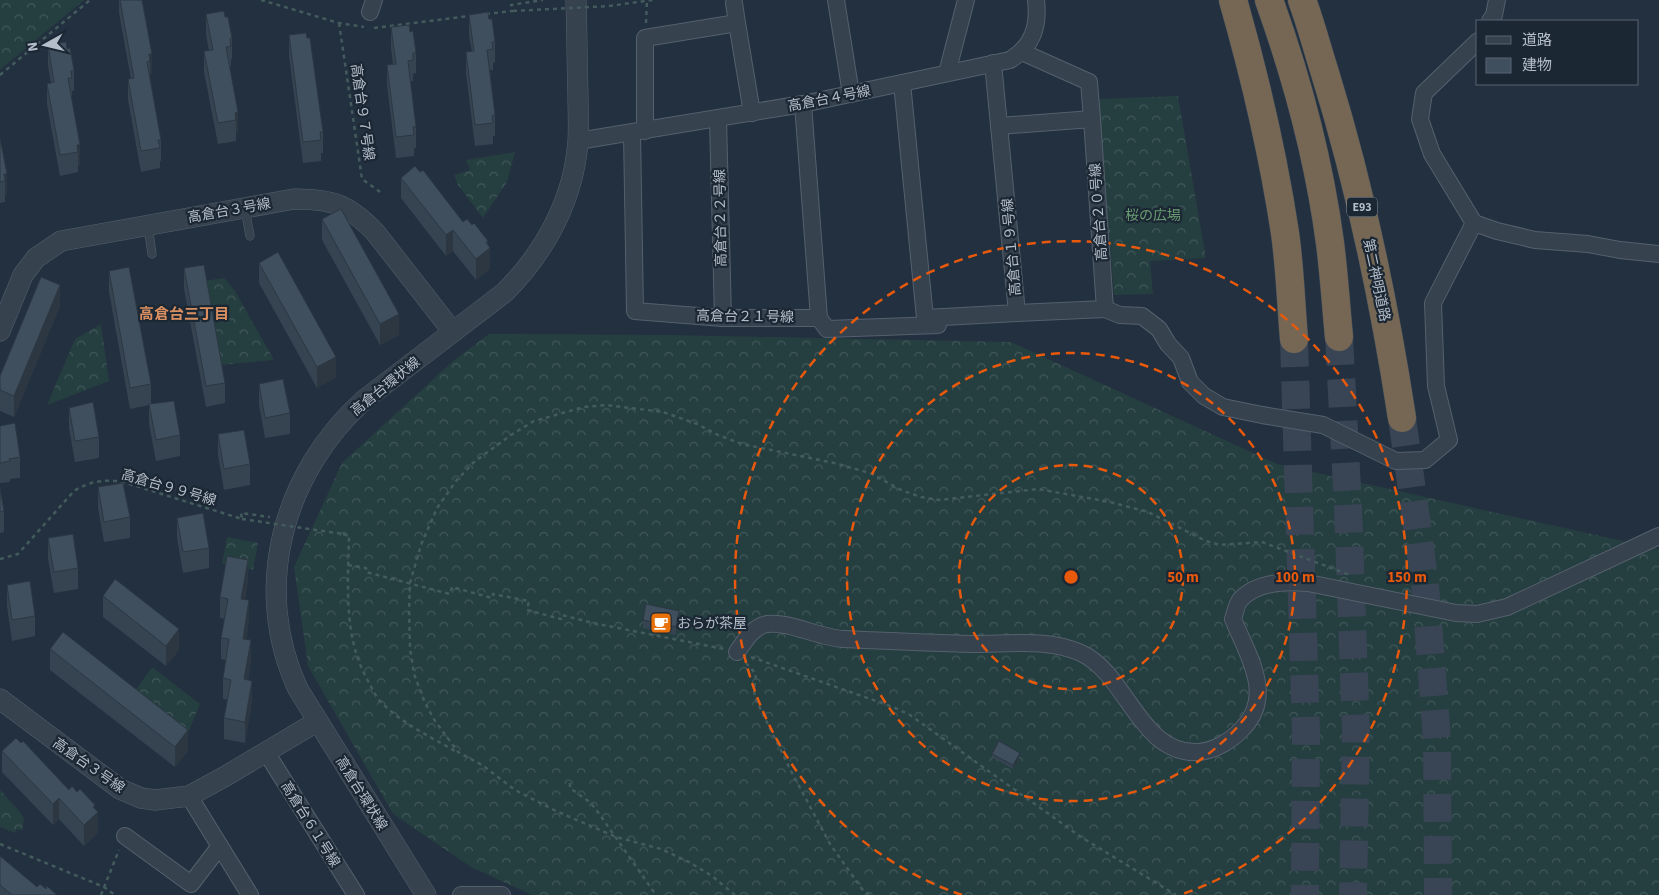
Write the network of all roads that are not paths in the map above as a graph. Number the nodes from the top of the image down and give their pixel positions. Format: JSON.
{"nodes":[{"id":1,"x":576,"y":0,"type":"edge"},
{"id":2,"x":840,"y":0,"type":"edge"},
{"id":3,"x":966,"y":0,"type":"edge"},
{"id":4,"x":1036,"y":0,"type":"edge"},
{"id":5,"x":1227,"y":0,"type":"edge"},
{"id":6,"x":1233,"y":0,"type":"edge"},
{"id":7,"x":1269,"y":0,"type":"edge"},
{"id":8,"x":1302,"y":0,"type":"edge"},
{"id":9,"x":1497,"y":0,"type":"edge"},
{"id":10,"x":734,"y":4,"type":"dead end"},
{"id":11,"x":1491,"y":20,"type":"edge"},
{"id":12,"x":737,"y":23,"type":"junction"},
{"id":13,"x":1476,"y":43,"type":"edge"},
{"id":14,"x":1022,"y":52,"type":"junction"},
{"id":15,"x":1250,"y":58,"type":"junction"},
{"id":16,"x":994,"y":63,"type":"junction"},
{"id":17,"x":947,"y":73,"type":"junction"},
{"id":18,"x":902,"y":83,"type":"junction"},
{"id":19,"x":851,"y":94,"type":"junction"},
{"id":20,"x":803,"y":104,"type":"junction"},
{"id":21,"x":752,"y":113,"type":"junction"},
{"id":22,"x":718,"y":119,"type":"junction"},
{"id":23,"x":1092,"y":119,"type":"junction"},
{"id":24,"x":999,"y":126,"type":"junction"},
{"id":25,"x":638,"y":132,"type":"junction"},
{"id":26,"x":578,"y":141,"type":"junction"},
{"id":27,"x":245,"y":207,"type":"junction"},
{"id":28,"x":1474,"y":223,"type":"junction"},
{"id":29,"x":147,"y":225,"type":"junction"},
{"id":30,"x":250,"y":236,"type":"dead end"},
{"id":31,"x":152,"y":254,"type":"dead end"},
{"id":32,"x":1659,"y":254,"type":"edge"},
{"id":33,"x":1105,"y":309,"type":"junction"},
{"id":34,"x":1017,"y":313,"type":"junction"},
{"id":35,"x":953,"y":316,"type":"junction"},
{"id":36,"x":723,"y":318,"type":"junction"},
{"id":37,"x":819,"y":318,"type":"junction"},
{"id":38,"x":0,"y":332,"type":"edge"},
{"id":39,"x":453,"y":332,"type":"junction"},
{"id":40,"x":1339,"y":337,"type":"tunnel mouth"},
{"id":41,"x":1294,"y":340,"type":"tunnel mouth"},
{"id":42,"x":1402,"y":418,"type":"tunnel mouth"},
{"id":43,"x":1659,"y":536,"type":"edge"},
{"id":44,"x":737,"y":652,"type":"road end"},
{"id":45,"x":0,"y":699,"type":"edge"},
{"id":46,"x":318,"y":721,"type":"junction"},
{"id":47,"x":266,"y":752,"type":"junction"},
{"id":48,"x":190,"y":796,"type":"junction"},
{"id":49,"x":125,"y":836,"type":"dead end"},
{"id":50,"x":220,"y":846,"type":"junction"},
{"id":51,"x":187,"y":890,"type":"edge"},
{"id":52,"x":246,"y":893,"type":"edge"},
{"id":53,"x":356,"y":895,"type":"edge"},
{"id":54,"x":426,"y":895,"type":"edge"},
{"id":55,"x":461,"y":895,"type":"edge"},
{"id":56,"x":502,"y":895,"type":"edge"}],
"edges":[{"from":1,"to":26,"type":"street","name":"高倉台環状線"},
{"from":2,"to":19,"type":"street"},
{"from":3,"to":17,"type":"street"},
{"from":4,"to":14,"type":"street"},
{"from":5,"to":15,"type":"highway"},
{"from":6,"to":15,"type":"highway"},
{"from":7,"to":40,"type":"highway"},
{"from":8,"to":42,"type":"highway","name":"第二神明道路","number":"E93"},
{"from":9,"to":11,"type":"street"},
{"from":10,"to":12,"type":"street"},
{"from":12,"to":21,"type":"street"},
{"from":12,"to":25,"type":"street"},
{"from":13,"to":28,"type":"street"},
{"from":14,"to":16,"type":"street","name":"高倉台４号線"},
{"from":14,"to":23,"type":"street","name":"高倉台２０号線"},
{"from":15,"to":41,"type":"highway"},
{"from":16,"to":17,"type":"street","name":"高倉台４号線"},
{"from":16,"to":24,"type":"street","name":"高倉台１９号線"},
{"from":17,"to":18,"type":"street","name":"高倉台４号線"},
{"from":18,"to":19,"type":"street","name":"高倉台４号線"},
{"from":18,"to":35,"type":"street","name":"高倉台１９号線"},
{"from":19,"to":20,"type":"street","name":"高倉台４号線"},
{"from":20,"to":21,"type":"street","name":"高倉台４号線"},
{"from":20,"to":37,"type":"street"},
{"from":21,"to":22,"type":"street","name":"高倉台４号線"},
{"from":22,"to":25,"type":"street","name":"高倉台４号線"},
{"from":22,"to":36,"type":"street","name":"高倉台２２号線"},
{"from":23,"to":24,"type":"street"},
{"from":23,"to":33,"type":"street","name":"高倉台２０号線"},
{"from":24,"to":34,"type":"street","name":"高倉台１９号線"},
{"from":25,"to":26,"type":"street","name":"高倉台４号線"},
{"from":25,"to":36,"type":"street","name":"高倉台２１号線"},
{"from":26,"to":39,"type":"street","name":"高倉台環状線"},
{"from":27,"to":29,"type":"street","name":"高倉台３号線"},
{"from":27,"to":30,"type":"lane"},
{"from":27,"to":39,"type":"street","name":"高倉台３号線"},
{"from":28,"to":32,"type":"street"},
{"from":28,"to":33,"type":"street"},
{"from":29,"to":31,"type":"lane"},
{"from":29,"to":38,"type":"street","name":"高倉台３号線"},
{"from":33,"to":34,"type":"street"},
{"from":34,"to":35,"type":"street","name":"高倉台１９号線"},
{"from":35,"to":37,"type":"street"},
{"from":36,"to":37,"type":"street","name":"高倉台２１号線"},
{"from":39,"to":46,"type":"street","name":"高倉台環状線"},
{"from":43,"to":44,"type":"street"},
{"from":45,"to":48,"type":"street","name":"高倉台３号線"},
{"from":46,"to":47,"type":"street","name":"高倉台３号線"},
{"from":46,"to":54,"type":"street","name":"高倉台環状線"},
{"from":47,"to":48,"type":"street","name":"高倉台３号線"},
{"from":47,"to":53,"type":"street","name":"高倉台６１号線"},
{"from":48,"to":50,"type":"street"},
{"from":49,"to":51,"type":"street"},
{"from":50,"to":51,"type":"street"},
{"from":50,"to":52,"type":"street"},
{"from":55,"to":56,"type":"street"}]}
